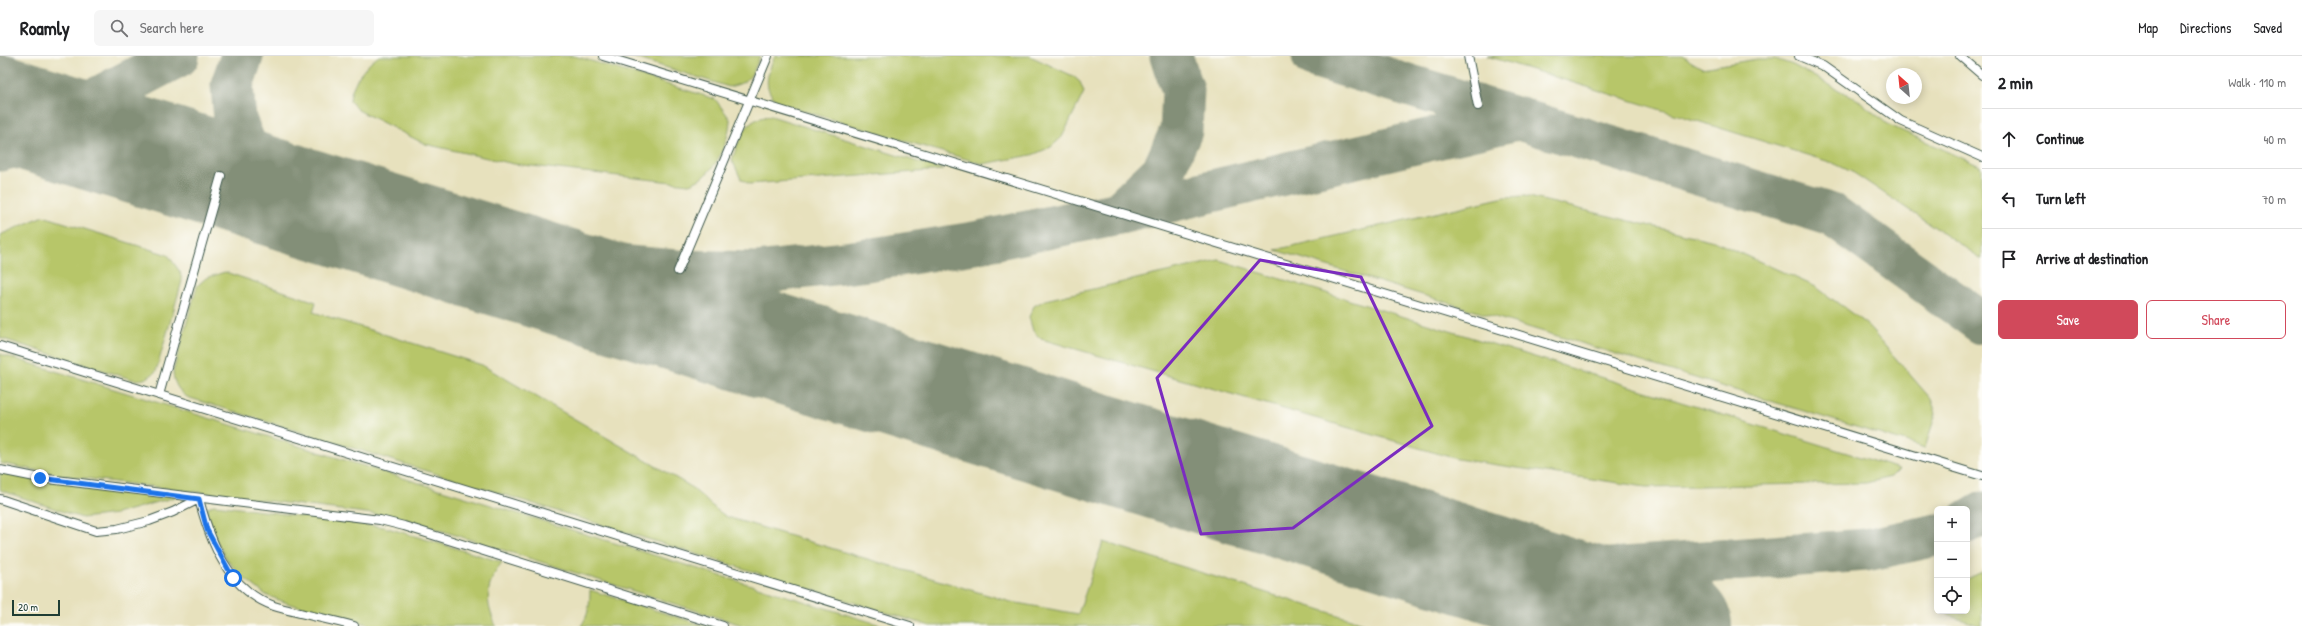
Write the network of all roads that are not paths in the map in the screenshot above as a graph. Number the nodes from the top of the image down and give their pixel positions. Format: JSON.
{"nodes":[{"id":1,"x":603,"y":56,"type":"edge"},
{"id":2,"x":768,"y":56,"type":"edge"},
{"id":3,"x":1468,"y":56,"type":"edge"},
{"id":4,"x":1799,"y":56,"type":"edge"},
{"id":5,"x":1960,"y":56,"type":"edge"},
{"id":6,"x":1982,"y":75,"type":"edge"},
{"id":7,"x":749,"y":100,"type":"junction"},
{"id":8,"x":1478,"y":106,"type":"dead end"},
{"id":9,"x":1982,"y":157,"type":"edge"},
{"id":10,"x":221,"y":176,"type":"dead end"},
{"id":11,"x":678,"y":271,"type":"dead end"},
{"id":12,"x":0,"y":346,"type":"edge"},
{"id":13,"x":159,"y":395,"type":"junction"},
{"id":14,"x":0,"y":470,"type":"edge"},
{"id":15,"x":1982,"y":476,"type":"edge"},
{"id":16,"x":0,"y":499,"type":"edge"},
{"id":17,"x":199,"y":499,"type":"junction"},
{"id":18,"x":354,"y":626,"type":"edge"},
{"id":19,"x":723,"y":626,"type":"edge"},
{"id":20,"x":910,"y":626,"type":"edge"}],
"edges":[{"from":1,"to":7,"type":"lane"},
{"from":2,"to":7,"type":"lane"},
{"from":3,"to":8,"type":"lane"},
{"from":4,"to":9,"type":"lane"},
{"from":5,"to":6,"type":"lane"},
{"from":7,"to":11,"type":"lane"},
{"from":7,"to":15,"type":"lane"},
{"from":10,"to":13,"type":"lane"},
{"from":12,"to":13,"type":"lane"},
{"from":13,"to":20,"type":"lane"},
{"from":14,"to":17,"type":"lane"},
{"from":16,"to":17,"type":"lane"},
{"from":17,"to":18,"type":"lane"},
{"from":17,"to":19,"type":"lane"}]}
